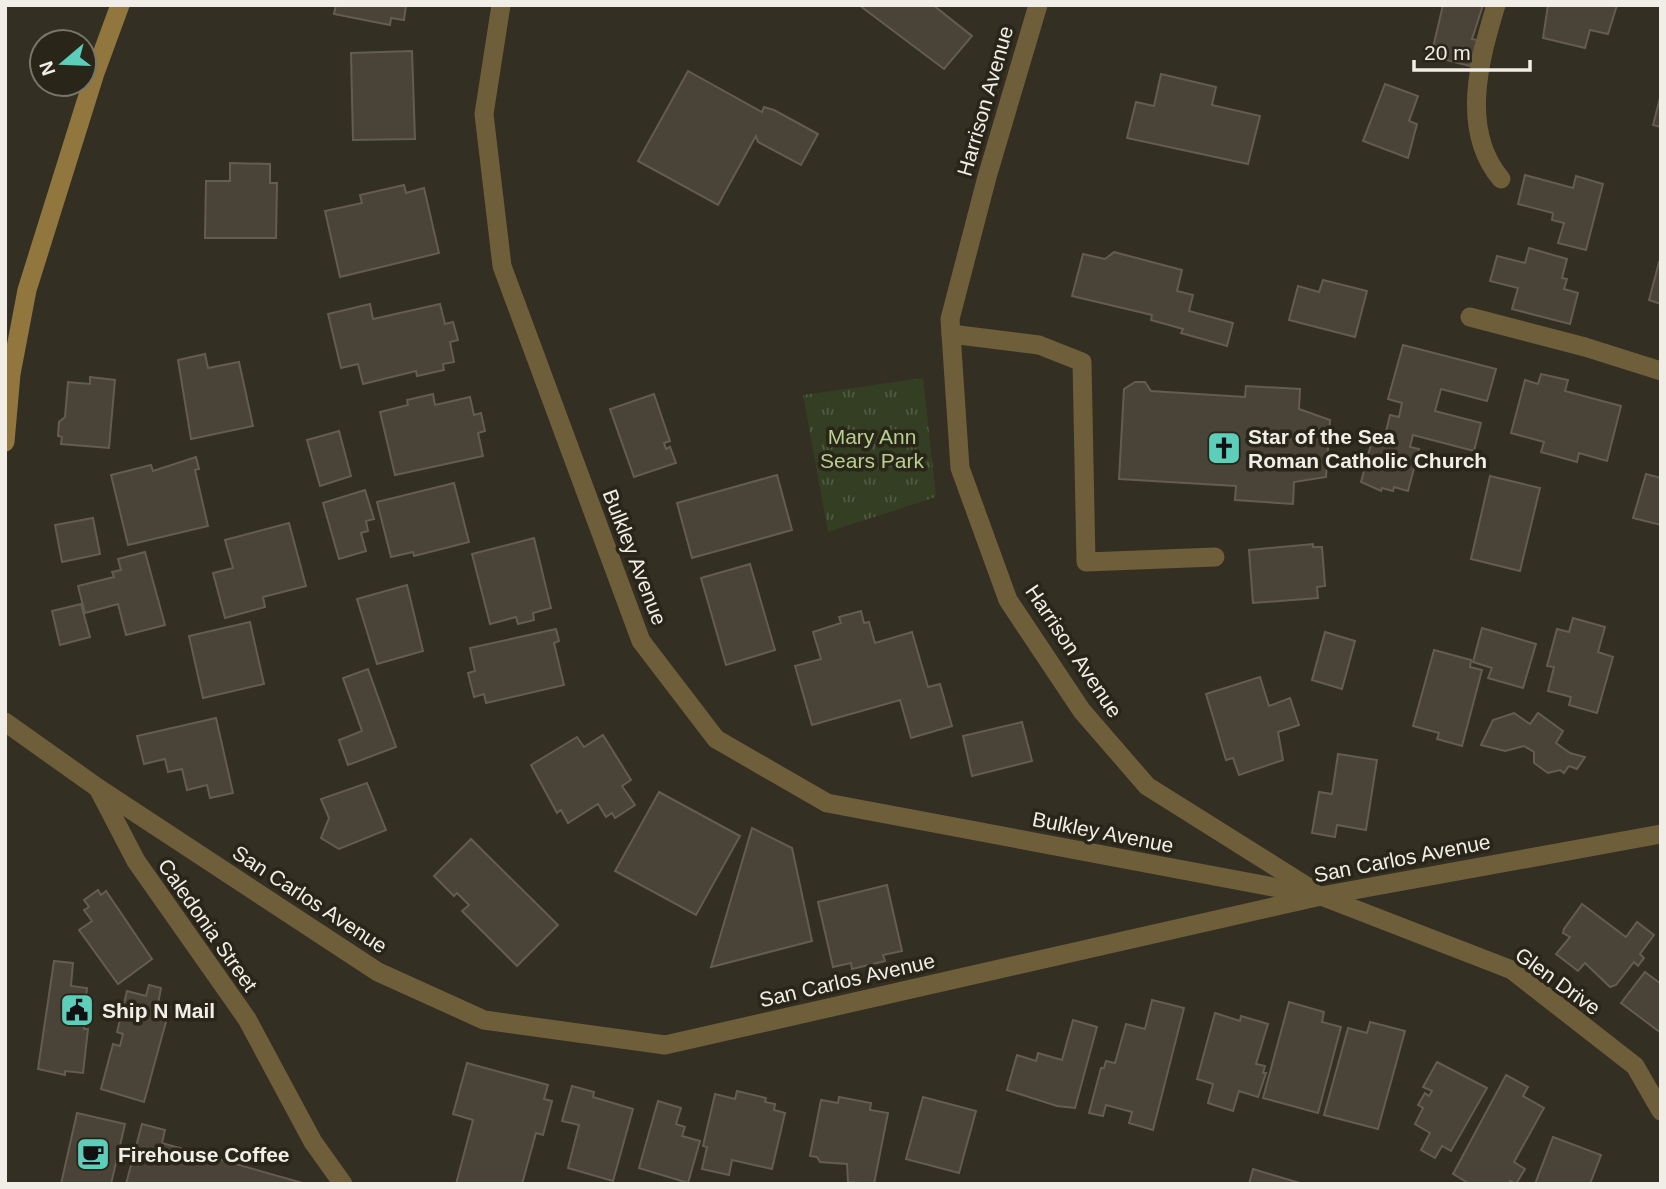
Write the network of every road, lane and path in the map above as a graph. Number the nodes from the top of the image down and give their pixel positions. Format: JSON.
{"nodes":[{"id":1,"x":120,"y":5,"type":"edge"},
{"id":2,"x":501,"y":5,"type":"edge"},
{"id":3,"x":1038,"y":5,"type":"edge"},
{"id":4,"x":1496,"y":5,"type":"edge"},
{"id":5,"x":1501,"y":179,"type":"dead end"},
{"id":6,"x":1470,"y":317,"type":"dead end"},
{"id":7,"x":951,"y":334,"type":"junction"},
{"id":8,"x":1661,"y":371,"type":"edge"},
{"id":9,"x":5,"y":442,"type":"edge"},
{"id":10,"x":1215,"y":557,"type":"dead end"},
{"id":11,"x":5,"y":722,"type":"edge"},
{"id":12,"x":98,"y":788,"type":"junction"},
{"id":13,"x":1661,"y":834,"type":"edge"},
{"id":14,"x":1321,"y":896,"type":"junction"},
{"id":15,"x":1661,"y":1111,"type":"edge"},
{"id":16,"x":342,"y":1184,"type":"edge"}],
"edges":[{"from":1,"to":9,"type":"main road"},
{"from":2,"to":14,"type":"street","name":"Bulkley Avenue"},
{"from":3,"to":7,"type":"street","name":"Harrison Avenue"},
{"from":4,"to":5,"type":"street"},
{"from":6,"to":8,"type":"street"},
{"from":7,"to":10,"type":"street"},
{"from":7,"to":14,"type":"street","name":"Harrison Avenue"},
{"from":11,"to":12,"type":"street","name":"Caledonia Street"},
{"from":12,"to":14,"type":"street","name":"San Carlos Avenue"},
{"from":12,"to":16,"type":"street","name":"Caledonia Street"},
{"from":13,"to":14,"type":"street","name":"San Carlos Avenue"},
{"from":14,"to":15,"type":"street","name":"Glen Drive"}]}
